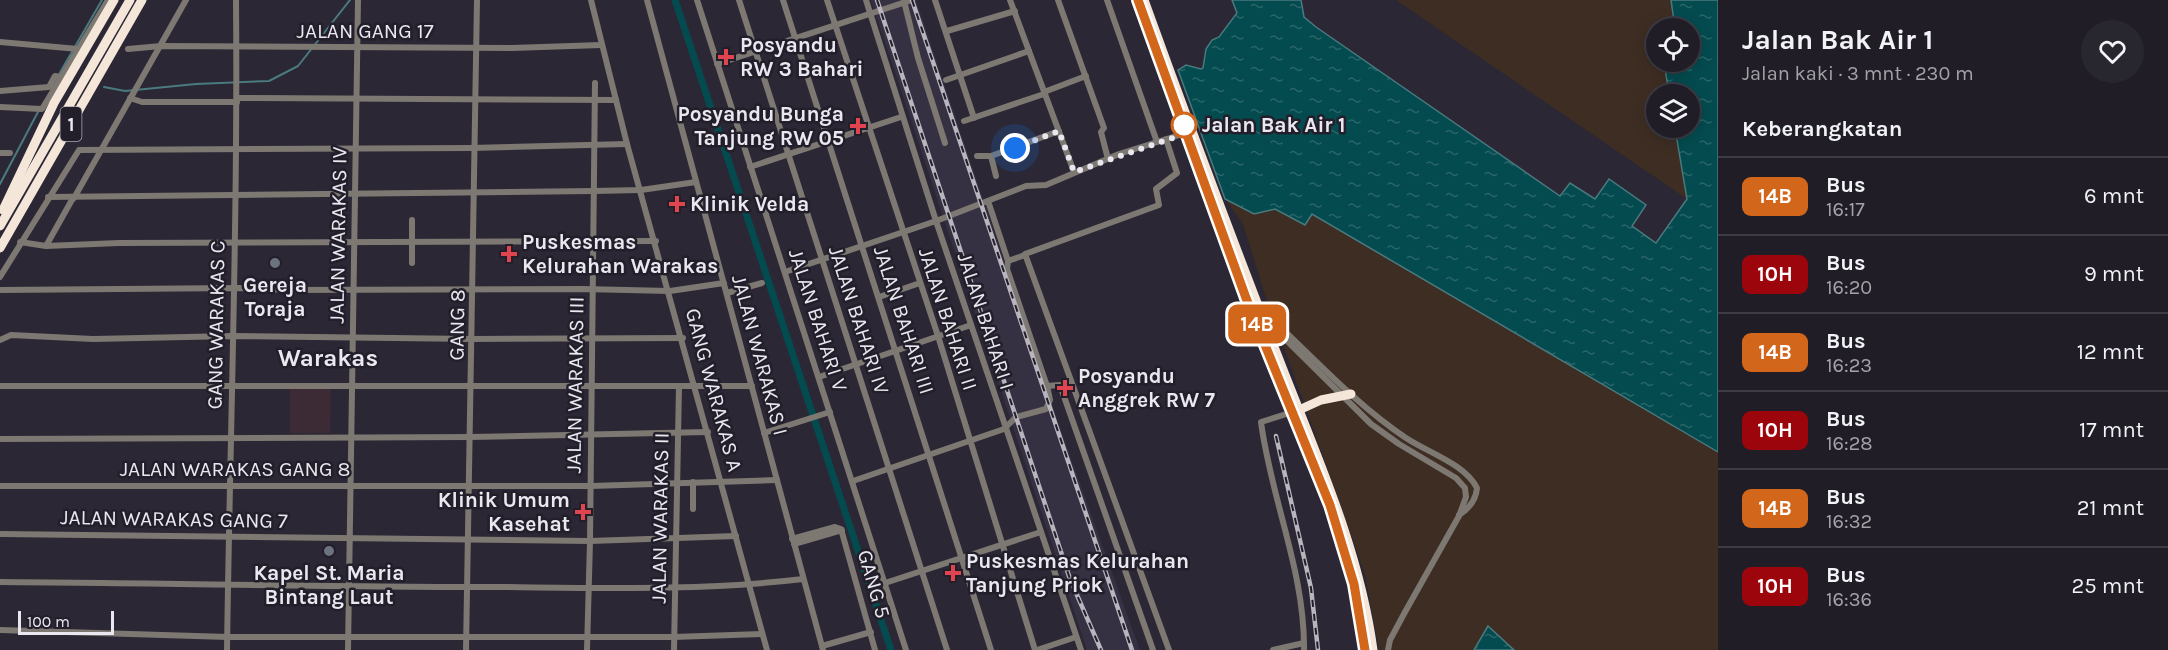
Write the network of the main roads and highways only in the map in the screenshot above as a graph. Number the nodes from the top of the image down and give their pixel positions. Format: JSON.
{"nodes":[{"id":1,"x":114,"y":0,"type":"edge"},
{"id":2,"x":130,"y":0,"type":"edge"},
{"id":3,"x":142,"y":0,"type":"edge"},
{"id":4,"x":1138,"y":0,"type":"edge"},
{"id":5,"x":1144,"y":0,"type":"edge"},
{"id":6,"x":1190,"y":132,"type":"junction"},
{"id":7,"x":0,"y":216,"type":"edge"},
{"id":8,"x":0,"y":226,"type":"edge"},
{"id":9,"x":0,"y":248,"type":"edge"},
{"id":10,"x":1251,"y":303,"type":"junction"},
{"id":11,"x":1351,"y":394,"type":"road end"},
{"id":12,"x":1295,"y":411,"type":"junction"},
{"id":13,"x":1365,"y":650,"type":"edge"},
{"id":14,"x":1372,"y":650,"type":"edge"}],
"edges":[{"from":1,"to":7,"type":"highway"},
{"from":2,"to":8,"type":"highway","number":"1"},
{"from":3,"to":9,"type":"highway","number":"1"},
{"from":4,"to":6,"type":"highway"},
{"from":5,"to":6,"type":"highway"},
{"from":6,"to":10,"type":"highway"},
{"from":6,"to":10,"type":"highway"},
{"from":10,"to":12,"type":"highway"},
{"from":10,"to":12,"type":"highway"},
{"from":11,"to":12,"type":"highway"},
{"from":12,"to":13,"type":"highway"},
{"from":12,"to":14,"type":"highway"}]}
